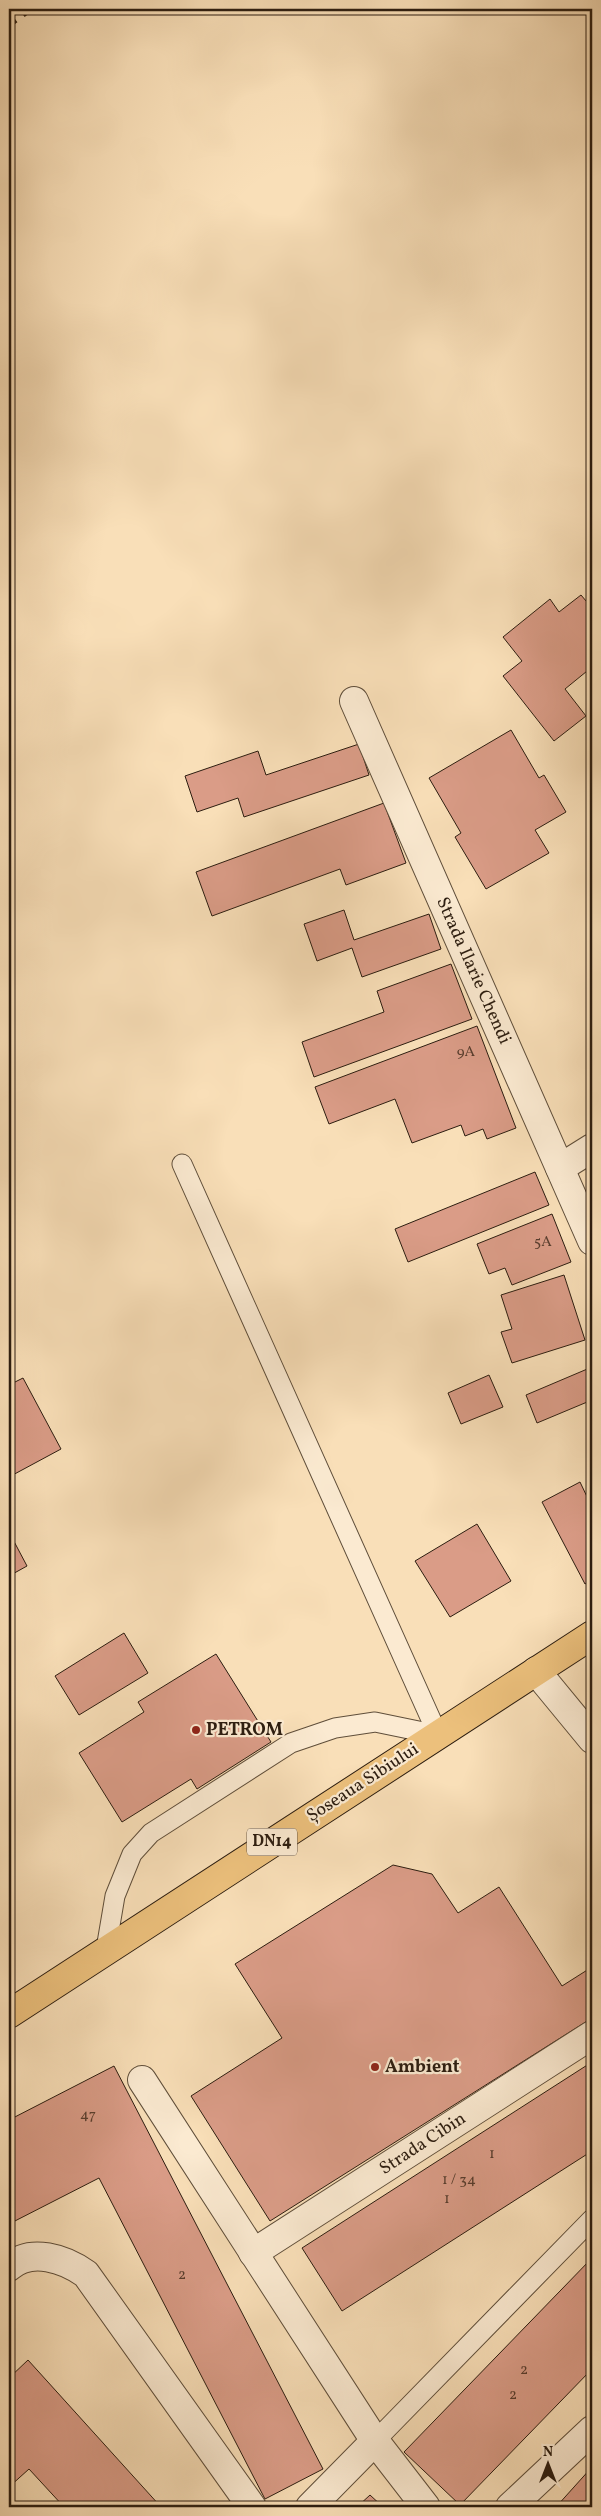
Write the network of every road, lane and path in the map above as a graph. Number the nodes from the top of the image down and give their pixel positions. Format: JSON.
{"nodes":[{"id":1,"x":354,"y":701,"type":"dead end"},
{"id":2,"x":592,"y":1148,"type":"edge"},
{"id":3,"x":182,"y":1164,"type":"dead end"},
{"id":4,"x":560,"y":1168,"type":"junction"},
{"id":5,"x":592,"y":1242,"type":"edge"},
{"id":6,"x":592,"y":1635,"type":"edge"},
{"id":7,"x":536,"y":1671,"type":"junction"},
{"id":8,"x":438,"y":1735,"type":"junction"},
{"id":9,"x":592,"y":1738,"type":"edge"},
{"id":10,"x":106,"y":1950,"type":"junction"},
{"id":11,"x":9,"y":2014,"type":"edge"},
{"id":12,"x":592,"y":2035,"type":"edge"},
{"id":13,"x":142,"y":2080,"type":"dead end"},
{"id":14,"x":592,"y":2219,"type":"edge"},
{"id":15,"x":253,"y":2253,"type":"junction"},
{"id":16,"x":9,"y":2267,"type":"edge"},
{"id":17,"x":592,"y":2430,"type":"edge"},
{"id":18,"x":374,"y":2441,"type":"junction"},
{"id":19,"x":252,"y":2507,"type":"edge"},
{"id":20,"x":310,"y":2507,"type":"edge"},
{"id":21,"x":426,"y":2507,"type":"edge"},
{"id":22,"x":510,"y":2507,"type":"edge"}],
"edges":[{"from":1,"to":4,"type":"street","name":"Strada Ilarie Chendi"},
{"from":2,"to":4,"type":"street"},
{"from":3,"to":8,"type":"lane"},
{"from":4,"to":5,"type":"street","name":"Strada Ilarie Chendi"},
{"from":6,"to":7,"type":"main road","name":"Șoseaua Sibiului","number":"DN14"},
{"from":7,"to":8,"type":"main road","name":"Șoseaua Sibiului","number":"DN14"},
{"from":7,"to":9,"type":"street"},
{"from":8,"to":10,"type":"main road","name":"Șoseaua Sibiului","number":"DN14"},
{"from":8,"to":10,"type":"lane"},
{"from":10,"to":11,"type":"main road","name":"Șoseaua Sibiului","number":"DN14"},
{"from":12,"to":15,"type":"street","name":"Strada Cibin"},
{"from":13,"to":15,"type":"street"},
{"from":14,"to":18,"type":"lane"},
{"from":15,"to":18,"type":"street"},
{"from":16,"to":19,"type":"street"},
{"from":17,"to":22,"type":"street"},
{"from":18,"to":20,"type":"street"},
{"from":18,"to":21,"type":"street"}]}
